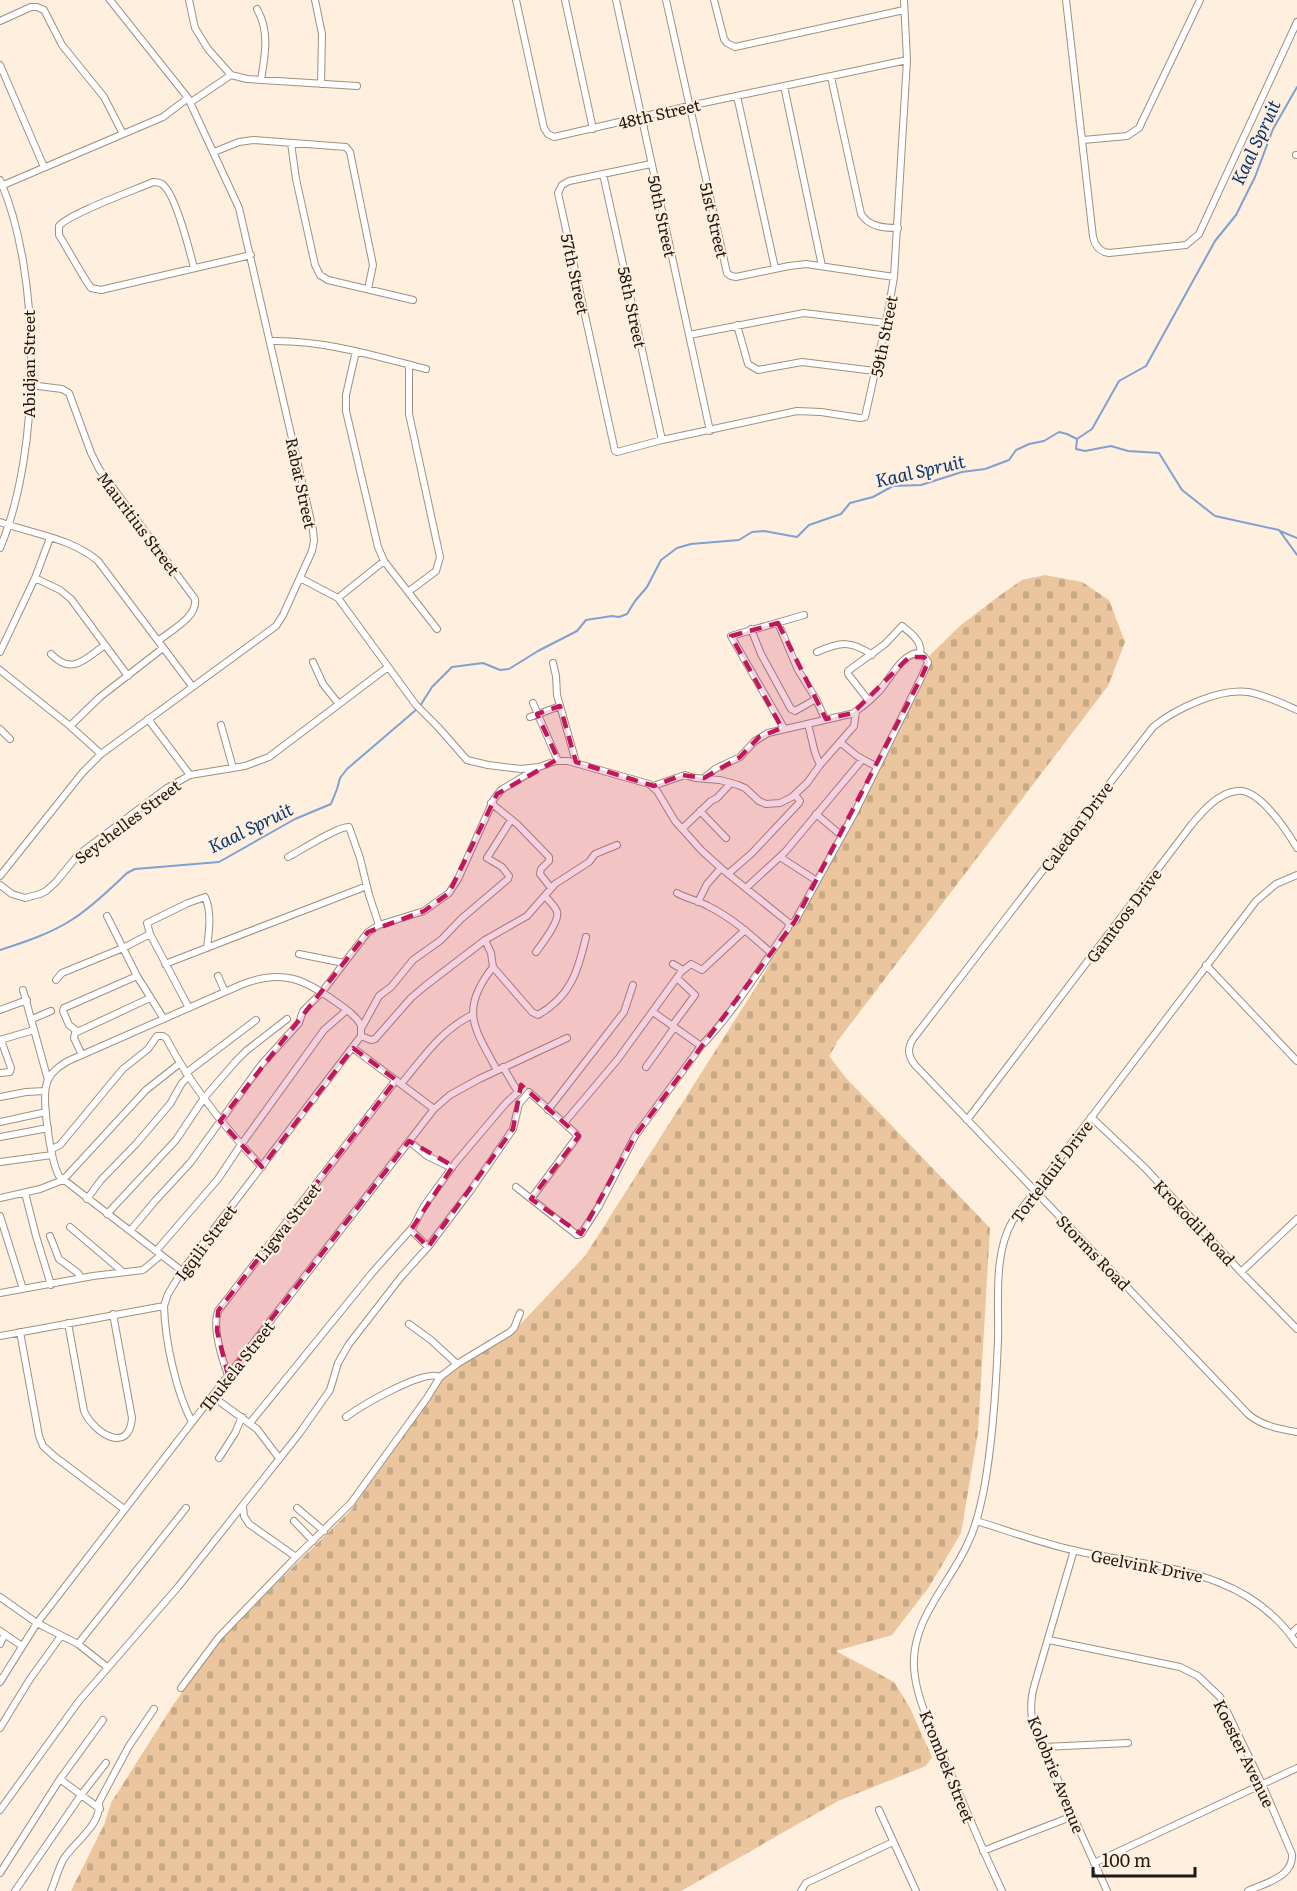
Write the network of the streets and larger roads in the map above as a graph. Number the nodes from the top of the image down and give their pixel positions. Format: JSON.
{"nodes":[{"id":1,"x":110,"y":0,"type":"edge"},
{"id":2,"x":189,"y":0,"type":"edge"},
{"id":3,"x":315,"y":0,"type":"edge"},
{"id":4,"x":516,"y":0,"type":"edge"},
{"id":5,"x":565,"y":0,"type":"edge"},
{"id":6,"x":616,"y":0,"type":"edge"},
{"id":7,"x":666,"y":0,"type":"edge"},
{"id":8,"x":723,"y":0,"type":"edge"},
{"id":9,"x":904,"y":0,"type":"edge"},
{"id":10,"x":1066,"y":0,"type":"edge"},
{"id":11,"x":1200,"y":0,"type":"edge"},
{"id":12,"x":714,"y":1,"type":"edge"},
{"id":13,"x":257,"y":9,"type":"dead end"},
{"id":14,"x":904,"y":10,"type":"junction"},
{"id":15,"x":0,"y":21,"type":"edge"},
{"id":16,"x":1297,"y":22,"type":"edge"},
{"id":17,"x":907,"y":60,"type":"junction"},
{"id":18,"x":0,"y":65,"type":"edge"},
{"id":19,"x":231,"y":75,"type":"junction"},
{"id":20,"x":831,"y":77,"type":"junction"},
{"id":21,"x":261,"y":80,"type":"junction"},
{"id":22,"x":321,"y":84,"type":"junction"},
{"id":23,"x":357,"y":86,"type":"dead end"},
{"id":24,"x":784,"y":86,"type":"junction"},
{"id":25,"x":737,"y":96,"type":"junction"},
{"id":26,"x":190,"y":100,"type":"junction"},
{"id":27,"x":689,"y":106,"type":"junction"},
{"id":28,"x":642,"y":117,"type":"junction"},
{"id":29,"x":593,"y":129,"type":"junction"},
{"id":30,"x":123,"y":134,"type":"junction"},
{"id":31,"x":1083,"y":140,"type":"junction"},
{"id":32,"x":291,"y":143,"type":"junction"},
{"id":33,"x":214,"y":152,"type":"junction"},
{"id":34,"x":651,"y":164,"type":"junction"},
{"id":35,"x":44,"y":167,"type":"junction"},
{"id":36,"x":603,"y":174,"type":"junction"},
{"id":37,"x":1,"y":184,"type":"edge"},
{"id":38,"x":898,"y":228,"type":"junction"},
{"id":39,"x":250,"y":255,"type":"junction"},
{"id":40,"x":822,"y":266,"type":"junction"},
{"id":41,"x":194,"y":268,"type":"junction"},
{"id":42,"x":774,"y":268,"type":"junction"},
{"id":43,"x":894,"y":277,"type":"junction"},
{"id":44,"x":368,"y":289,"type":"junction"},
{"id":45,"x":413,"y":300,"type":"dead end"},
{"id":46,"x":886,"y":323,"type":"junction"},
{"id":47,"x":737,"y":326,"type":"junction"},
{"id":48,"x":689,"y":335,"type":"junction"},
{"id":49,"x":270,"y":341,"type":"junction"},
{"id":50,"x":356,"y":351,"type":"junction"},
{"id":51,"x":409,"y":365,"type":"junction"},
{"id":52,"x":426,"y":369,"type":"dead end"},
{"id":53,"x":875,"y":371,"type":"junction"},
{"id":54,"x":30,"y":386,"type":"junction"},
{"id":55,"x":710,"y":431,"type":"junction"},
{"id":56,"x":662,"y":440,"type":"junction"},
{"id":57,"x":617,"y":452,"type":"joint"},
{"id":58,"x":0,"y":522,"type":"edge"},
{"id":59,"x":9,"y":525,"type":"junction"},
{"id":60,"x":50,"y":538,"type":"junction"},
{"id":61,"x":0,"y":548,"type":"edge"},
{"id":62,"x":384,"y":561,"type":"junction"},
{"id":63,"x":35,"y":578,"type":"junction"},
{"id":64,"x":300,"y":578,"type":"junction"},
{"id":65,"x":408,"y":592,"type":"junction"},
{"id":66,"x":338,"y":598,"type":"junction"},
{"id":67,"x":804,"y":615,"type":"dead end"},
{"id":68,"x":778,"y":622,"type":"junction"},
{"id":69,"x":437,"y":629,"type":"dead end"},
{"id":70,"x":751,"y":629,"type":"junction"},
{"id":71,"x":158,"y":641,"type":"junction"},
{"id":72,"x":105,"y":645,"type":"junction"},
{"id":73,"x":163,"y":648,"type":"junction"},
{"id":74,"x":0,"y":652,"type":"edge"},
{"id":75,"x":817,"y":652,"type":"dead end"},
{"id":76,"x":51,"y":654,"type":"dead end"},
{"id":77,"x":920,"y":654,"type":"junction"},
{"id":78,"x":872,"y":655,"type":"junction"},
{"id":79,"x":314,"y":662,"type":"dead end"},
{"id":80,"x":553,"y":663,"type":"dead end"},
{"id":81,"x":388,"y":667,"type":"junction"},
{"id":82,"x":0,"y":670,"type":"edge"},
{"id":83,"x":128,"y":676,"type":"junction"},
{"id":84,"x":192,"y":686,"type":"junction"},
{"id":85,"x":816,"y":699,"type":"junction"},
{"id":86,"x":869,"y":701,"type":"junction"},
{"id":87,"x":533,"y":703,"type":"dead end"},
{"id":88,"x":338,"y":704,"type":"junction"},
{"id":89,"x":560,"y":706,"type":"junction"},
{"id":90,"x":1297,"y":710,"type":"edge"},
{"id":91,"x":855,"y":713,"type":"junction"},
{"id":92,"x":537,"y":714,"type":"junction"},
{"id":93,"x":530,"y":717,"type":"dead end"},
{"id":94,"x":148,"y":719,"type":"junction"},
{"id":95,"x":825,"y":720,"type":"junction"},
{"id":96,"x":808,"y":724,"type":"junction"},
{"id":97,"x":221,"y":725,"type":"dead end"},
{"id":98,"x":70,"y":726,"type":"junction"},
{"id":99,"x":784,"y":728,"type":"junction"},
{"id":100,"x":0,"y":729,"type":"edge"},
{"id":101,"x":10,"y":739,"type":"dead end"},
{"id":102,"x":840,"y":742,"type":"junction"},
{"id":103,"x":101,"y":754,"type":"junction"},
{"id":104,"x":862,"y":760,"type":"junction"},
{"id":105,"x":558,"y":761,"type":"junction"},
{"id":106,"x":576,"y":762,"type":"junction"},
{"id":107,"x":820,"y":765,"type":"junction"},
{"id":108,"x":539,"y":767,"type":"junction"},
{"id":109,"x":877,"y":767,"type":"junction"},
{"id":110,"x":233,"y":768,"type":"junction"},
{"id":111,"x":190,"y":775,"type":"junction"},
{"id":112,"x":704,"y":778,"type":"junction"},
{"id":113,"x":731,"y":783,"type":"junction"},
{"id":114,"x":653,"y":786,"type":"junction"},
{"id":115,"x":795,"y":795,"type":"junction"},
{"id":116,"x":491,"y":803,"type":"junction"},
{"id":117,"x":700,"y":811,"type":"junction"},
{"id":118,"x":816,"y":814,"type":"junction"},
{"id":119,"x":511,"y":820,"type":"junction"},
{"id":120,"x":682,"y":829,"type":"junction"},
{"id":121,"x":842,"y":836,"type":"junction"},
{"id":122,"x":726,"y":838,"type":"dead end"},
{"id":123,"x":617,"y":845,"type":"dead end"},
{"id":124,"x":1297,"y":848,"type":"edge"},
{"id":125,"x":288,"y":857,"type":"dead end"},
{"id":126,"x":780,"y":857,"type":"junction"},
{"id":127,"x":721,"y":868,"type":"junction"},
{"id":128,"x":728,"y":874,"type":"junction"},
{"id":129,"x":1297,"y":875,"type":"edge"},
{"id":130,"x":0,"y":876,"type":"edge"},
{"id":131,"x":817,"y":881,"type":"junction"},
{"id":132,"x":0,"y":885,"type":"edge"},
{"id":133,"x":367,"y":886,"type":"junction"},
{"id":134,"x":551,"y":888,"type":"junction"},
{"id":135,"x":746,"y":888,"type":"junction"},
{"id":136,"x":677,"y":893,"type":"dead end"},
{"id":137,"x":545,"y":896,"type":"junction"},
{"id":138,"x":699,"y":902,"type":"junction"},
{"id":139,"x":107,"y":916,"type":"dead end"},
{"id":140,"x":379,"y":925,"type":"junction"},
{"id":141,"x":789,"y":925,"type":"junction"},
{"id":142,"x":745,"y":930,"type":"junction"},
{"id":143,"x":150,"y":934,"type":"junction"},
{"id":144,"x":586,"y":937,"type":"dead end"},
{"id":145,"x":485,"y":940,"type":"junction"},
{"id":146,"x":123,"y":948,"type":"junction"},
{"id":147,"x":207,"y":948,"type":"junction"},
{"id":148,"x":536,"y":952,"type":"dead end"},
{"id":149,"x":770,"y":952,"type":"junction"},
{"id":150,"x":299,"y":954,"type":"dead end"},
{"id":151,"x":344,"y":963,"type":"junction"},
{"id":152,"x":165,"y":964,"type":"junction"},
{"id":153,"x":673,"y":964,"type":"dead end"},
{"id":154,"x":1206,"y":965,"type":"junction"},
{"id":155,"x":492,"y":967,"type":"junction"},
{"id":156,"x":683,"y":970,"type":"junction"},
{"id":157,"x":136,"y":976,"type":"junction"},
{"id":158,"x":218,"y":976,"type":"dead end"},
{"id":159,"x":677,"y":978,"type":"junction"},
{"id":160,"x":56,"y":980,"type":"dead end"},
{"id":161,"x":633,"y":985,"type":"dead end"},
{"id":162,"x":23,"y":990,"type":"dead end"},
{"id":163,"x":225,"y":992,"type":"junction"},
{"id":164,"x":322,"y":992,"type":"junction"},
{"id":165,"x":150,"y":998,"type":"junction"},
{"id":166,"x":27,"y":1000,"type":"junction"},
{"id":167,"x":189,"y":1008,"type":"junction"},
{"id":168,"x":0,"y":1010,"type":"edge"},
{"id":169,"x":347,"y":1010,"type":"junction"},
{"id":170,"x":51,"y":1011,"type":"dead end"},
{"id":171,"x":652,"y":1012,"type":"junction"},
{"id":172,"x":472,"y":1015,"type":"junction"},
{"id":173,"x":32,"y":1019,"type":"junction"},
{"id":174,"x":164,"y":1019,"type":"junction"},
{"id":175,"x":287,"y":1019,"type":"dead end"},
{"id":176,"x":256,"y":1020,"type":"dead end"},
{"id":177,"x":673,"y":1027,"type":"junction"},
{"id":178,"x":362,"y":1028,"type":"junction"},
{"id":179,"x":34,"y":1030,"type":"junction"},
{"id":180,"x":77,"y":1031,"type":"junction"},
{"id":181,"x":361,"y":1036,"type":"junction"},
{"id":182,"x":567,"y":1038,"type":"dead end"},
{"id":183,"x":0,"y":1040,"type":"edge"},
{"id":184,"x":700,"y":1046,"type":"junction"},
{"id":185,"x":353,"y":1048,"type":"junction"},
{"id":186,"x":909,"y":1050,"type":"joint"},
{"id":187,"x":82,"y":1055,"type":"junction"},
{"id":188,"x":1297,"y":1060,"type":"edge"},
{"id":189,"x":179,"y":1064,"type":"junction"},
{"id":190,"x":646,"y":1066,"type":"dead end"},
{"id":191,"x":500,"y":1068,"type":"junction"},
{"id":192,"x":0,"y":1074,"type":"edge"},
{"id":193,"x":187,"y":1075,"type":"junction"},
{"id":194,"x":48,"y":1080,"type":"junction"},
{"id":195,"x":398,"y":1082,"type":"junction"},
{"id":196,"x":45,"y":1091,"type":"junction"},
{"id":197,"x":0,"y":1097,"type":"edge"},
{"id":198,"x":204,"y":1098,"type":"junction"},
{"id":199,"x":434,"y":1109,"type":"junction"},
{"id":200,"x":548,"y":1110,"type":"junction"},
{"id":201,"x":46,"y":1112,"type":"junction"},
{"id":202,"x":1091,"y":1117,"type":"junction"},
{"id":203,"x":967,"y":1120,"type":"junction"},
{"id":204,"x":220,"y":1121,"type":"junction"},
{"id":205,"x":0,"y":1122,"type":"edge"},
{"id":206,"x":564,"y":1123,"type":"junction"},
{"id":207,"x":48,"y":1128,"type":"junction"},
{"id":208,"x":0,"y":1137,"type":"edge"},
{"id":209,"x":409,"y":1141,"type":"junction"},
{"id":210,"x":241,"y":1144,"type":"junction"},
{"id":211,"x":52,"y":1152,"type":"junction"},
{"id":212,"x":0,"y":1162,"type":"edge"},
{"id":213,"x":262,"y":1167,"type":"junction"},
{"id":214,"x":452,"y":1168,"type":"junction"},
{"id":215,"x":63,"y":1180,"type":"junction"},
{"id":216,"x":516,"y":1187,"type":"dead end"},
{"id":217,"x":1036,"y":1191,"type":"junction"},
{"id":218,"x":25,"y":1193,"type":"junction"},
{"id":219,"x":0,"y":1198,"type":"edge"},
{"id":220,"x":87,"y":1199,"type":"junction"},
{"id":221,"x":531,"y":1199,"type":"junction"},
{"id":222,"x":107,"y":1214,"type":"junction"},
{"id":223,"x":0,"y":1216,"type":"edge"},
{"id":224,"x":1297,"y":1219,"type":"edge"},
{"id":225,"x":70,"y":1227,"type":"dead end"},
{"id":226,"x":411,"y":1230,"type":"junction"},
{"id":227,"x":130,"y":1231,"type":"junction"},
{"id":228,"x":50,"y":1236,"type":"dead end"},
{"id":229,"x":428,"y":1246,"type":"junction"},
{"id":230,"x":158,"y":1253,"type":"junction"},
{"id":231,"x":182,"y":1271,"type":"junction"},
{"id":232,"x":123,"y":1272,"type":"junction"},
{"id":233,"x":1241,"y":1272,"type":"junction"},
{"id":234,"x":81,"y":1278,"type":"junction"},
{"id":235,"x":51,"y":1284,"type":"junction"},
{"id":236,"x":23,"y":1289,"type":"junction"},
{"id":237,"x":0,"y":1293,"type":"edge"},
{"id":238,"x":164,"y":1306,"type":"junction"},
{"id":239,"x":520,"y":1313,"type":"dead end"},
{"id":240,"x":113,"y":1314,"type":"junction"},
{"id":241,"x":68,"y":1323,"type":"junction"},
{"id":242,"x":409,"y":1324,"type":"dead end"},
{"id":243,"x":1297,"y":1329,"type":"edge"},
{"id":244,"x":20,"y":1332,"type":"junction"},
{"id":245,"x":0,"y":1336,"type":"edge"},
{"id":246,"x":457,"y":1365,"type":"junction"},
{"id":247,"x":228,"y":1375,"type":"junction"},
{"id":248,"x":440,"y":1377,"type":"junction"},
{"id":249,"x":212,"y":1396,"type":"junction"},
{"id":250,"x":242,"y":1417,"type":"junction"},
{"id":251,"x":346,"y":1417,"type":"dead end"},
{"id":252,"x":192,"y":1422,"type":"junction"},
{"id":253,"x":250,"y":1424,"type":"junction"},
{"id":254,"x":1297,"y":1432,"type":"edge"},
{"id":255,"x":219,"y":1458,"type":"dead end"},
{"id":256,"x":279,"y":1458,"type":"junction"},
{"id":257,"x":243,"y":1506,"type":"junction"},
{"id":258,"x":186,"y":1508,"type":"dead end"},
{"id":259,"x":297,"y":1508,"type":"dead end"},
{"id":260,"x":124,"y":1509,"type":"junction"},
{"id":261,"x":294,"y":1521,"type":"dead end"},
{"id":262,"x":976,"y":1521,"type":"junction"},
{"id":263,"x":324,"y":1531,"type":"junction"},
{"id":264,"x":313,"y":1541,"type":"junction"},
{"id":265,"x":1074,"y":1550,"type":"junction"},
{"id":266,"x":296,"y":1557,"type":"junction"},
{"id":267,"x":0,"y":1597,"type":"edge"},
{"id":268,"x":38,"y":1623,"type":"junction"},
{"id":269,"x":1297,"y":1628,"type":"edge"},
{"id":270,"x":2,"y":1633,"type":"edge"},
{"id":271,"x":1291,"y":1634,"type":"junction"},
{"id":272,"x":61,"y":1636,"type":"junction"},
{"id":273,"x":917,"y":1636,"type":"joint"},
{"id":274,"x":1048,"y":1640,"type":"junction"},
{"id":275,"x":0,"y":1644,"type":"edge"},
{"id":276,"x":78,"y":1644,"type":"junction"},
{"id":277,"x":1297,"y":1644,"type":"edge"},
{"id":278,"x":22,"y":1646,"type":"junction"},
{"id":279,"x":107,"y":1667,"type":"junction"},
{"id":280,"x":0,"y":1682,"type":"edge"},
{"id":281,"x":181,"y":1688,"type":"dead end"},
{"id":282,"x":154,"y":1709,"type":"dead end"},
{"id":283,"x":103,"y":1720,"type":"dead end"},
{"id":284,"x":0,"y":1728,"type":"edge"},
{"id":285,"x":1128,"y":1743,"type":"dead end"},
{"id":286,"x":1044,"y":1747,"type":"junction"},
{"id":287,"x":106,"y":1763,"type":"dead end"},
{"id":288,"x":1297,"y":1768,"type":"edge"},
{"id":289,"x":60,"y":1779,"type":"junction"},
{"id":290,"x":1262,"y":1784,"type":"junction"},
{"id":291,"x":81,"y":1795,"type":"junction"},
{"id":292,"x":100,"y":1809,"type":"junction"},
{"id":293,"x":0,"y":1810,"type":"edge"},
{"id":294,"x":879,"y":1810,"type":"dead end"},
{"id":295,"x":1073,"y":1816,"type":"junction"},
{"id":296,"x":893,"y":1842,"type":"junction"},
{"id":297,"x":983,"y":1851,"type":"junction"},
{"id":298,"x":1094,"y":1863,"type":"junction"},
{"id":299,"x":0,"y":1873,"type":"edge"},
{"id":300,"x":915,"y":1890,"type":"edge"},
{"id":301,"x":15,"y":1891,"type":"edge"},
{"id":302,"x":51,"y":1891,"type":"edge"},
{"id":303,"x":801,"y":1891,"type":"edge"},
{"id":304,"x":1002,"y":1891,"type":"edge"},
{"id":305,"x":1107,"y":1891,"type":"edge"},
{"id":306,"x":1248,"y":1891,"type":"edge"}],
"edges":[{"from":1,"to":26,"type":"street","name":"Rabat Street"},
{"from":2,"to":19,"type":"street"},
{"from":3,"to":22,"type":"street"},
{"from":4,"to":29,"type":"street","name":"48th Street"},
{"from":5,"to":29,"type":"street"},
{"from":6,"to":28,"type":"street","name":"50th Street"},
{"from":7,"to":27,"type":"street","name":"51st Street"},
{"from":8,"to":12,"type":"street"},
{"from":9,"to":14,"type":"street","name":"59th Street"},
{"from":10,"to":31,"type":"street"},
{"from":11,"to":31,"type":"street"},
{"from":12,"to":14,"type":"street"},
{"from":13,"to":21,"type":"street"},
{"from":14,"to":17,"type":"street","name":"59th Street"},
{"from":15,"to":30,"type":"street"},
{"from":16,"to":31,"type":"street"},
{"from":17,"to":20,"type":"street","name":"48th Street"},
{"from":17,"to":38,"type":"street","name":"59th Street"},
{"from":18,"to":35,"type":"street"},
{"from":19,"to":21,"type":"street"},
{"from":19,"to":26,"type":"street"},
{"from":20,"to":24,"type":"street","name":"48th Street"},
{"from":20,"to":38,"type":"street"},
{"from":21,"to":22,"type":"street"},
{"from":22,"to":23,"type":"street"},
{"from":24,"to":25,"type":"street","name":"48th Street"},
{"from":24,"to":40,"type":"street"},
{"from":25,"to":27,"type":"street","name":"48th Street"},
{"from":25,"to":42,"type":"street"},
{"from":26,"to":30,"type":"street"},
{"from":26,"to":33,"type":"street","name":"Rabat Street"},
{"from":27,"to":28,"type":"street","name":"48th Street"},
{"from":27,"to":42,"type":"street","name":"51st Street"},
{"from":28,"to":29,"type":"street","name":"48th Street"},
{"from":28,"to":34,"type":"street","name":"50th Street"},
{"from":30,"to":35,"type":"street"},
{"from":32,"to":33,"type":"street"},
{"from":32,"to":44,"type":"street"},
{"from":32,"to":44,"type":"street"},
{"from":33,"to":39,"type":"street","name":"Rabat Street"},
{"from":34,"to":36,"type":"street","name":"57th Street"},
{"from":34,"to":48,"type":"street","name":"50th Street"},
{"from":35,"to":37,"type":"street"},
{"from":36,"to":56,"type":"street","name":"58th Street"},
{"from":36,"to":57,"type":"street","name":"57th Street"},
{"from":37,"to":54,"type":"street","name":"Abidjan Street"},
{"from":38,"to":43,"type":"street","name":"59th Street"},
{"from":39,"to":41,"type":"street"},
{"from":39,"to":49,"type":"street","name":"Rabat Street"},
{"from":40,"to":42,"type":"street","name":"51st Street"},
{"from":40,"to":43,"type":"street","name":"51st Street"},
{"from":41,"to":41,"type":"street"},
{"from":43,"to":46,"type":"street","name":"59th Street"},
{"from":44,"to":45,"type":"street"},
{"from":46,"to":47,"type":"street"},
{"from":46,"to":53,"type":"street","name":"59th Street"},
{"from":47,"to":48,"type":"street"},
{"from":47,"to":53,"type":"street"},
{"from":48,"to":55,"type":"street","name":"50th Street"},
{"from":49,"to":50,"type":"street"},
{"from":49,"to":64,"type":"street","name":"Rabat Street"},
{"from":50,"to":51,"type":"street"},
{"from":50,"to":62,"type":"street"},
{"from":51,"to":52,"type":"street"},
{"from":51,"to":65,"type":"street"},
{"from":53,"to":55,"type":"street","name":"59th Street"},
{"from":54,"to":59,"type":"street","name":"Abidjan Street"},
{"from":54,"to":71,"type":"street","name":"Mauritius Street"},
{"from":55,"to":56,"type":"street","name":"59th Street"},
{"from":56,"to":57,"type":"street","name":"59th Street"},
{"from":58,"to":59,"type":"street"},
{"from":59,"to":60,"type":"street"},
{"from":59,"to":61,"type":"street","name":"Abidjan Street"},
{"from":60,"to":63,"type":"street"},
{"from":60,"to":71,"type":"street"},
{"from":62,"to":65,"type":"street"},
{"from":62,"to":66,"type":"street"},
{"from":63,"to":72,"type":"street"},
{"from":63,"to":74,"type":"street"},
{"from":64,"to":66,"type":"street"},
{"from":64,"to":84,"type":"street","name":"Rabat Street"},
{"from":65,"to":69,"type":"street"},
{"from":66,"to":81,"type":"street"},
{"from":67,"to":68,"type":"street"},
{"from":68,"to":70,"type":"street"},
{"from":68,"to":85,"type":"street"},
{"from":70,"to":85,"type":"street"},
{"from":70,"to":99,"type":"street"},
{"from":71,"to":73,"type":"street"},
{"from":72,"to":76,"type":"street"},
{"from":72,"to":83,"type":"street"},
{"from":73,"to":83,"type":"street"},
{"from":73,"to":84,"type":"street"},
{"from":75,"to":78,"type":"street"},
{"from":77,"to":78,"type":"street"},
{"from":77,"to":86,"type":"street"},
{"from":77,"to":109,"type":"street"},
{"from":78,"to":86,"type":"street"},
{"from":79,"to":88,"type":"street"},
{"from":80,"to":89,"type":"street"},
{"from":81,"to":88,"type":"street","name":"Seychelles Street"},
{"from":81,"to":108,"type":"street"},
{"from":82,"to":98,"type":"street"},
{"from":83,"to":98,"type":"street"},
{"from":84,"to":94,"type":"street","name":"Rabat Street"},
{"from":85,"to":95,"type":"street"},
{"from":86,"to":91,"type":"street"},
{"from":87,"to":92,"type":"street"},
{"from":88,"to":110,"type":"street","name":"Seychelles Street"},
{"from":89,"to":92,"type":"street"},
{"from":89,"to":106,"type":"street"},
{"from":90,"to":186,"type":"street","name":"Caledon Drive"},
{"from":91,"to":95,"type":"street"},
{"from":91,"to":102,"type":"street"},
{"from":92,"to":93,"type":"street"},
{"from":92,"to":105,"type":"street"},
{"from":94,"to":103,"type":"street","name":"Rabat Street"},
{"from":94,"to":111,"type":"street"},
{"from":95,"to":96,"type":"street"},
{"from":96,"to":99,"type":"street"},
{"from":96,"to":107,"type":"street"},
{"from":97,"to":110,"type":"street"},
{"from":98,"to":103,"type":"street"},
{"from":99,"to":112,"type":"street"},
{"from":100,"to":101,"type":"street"},
{"from":102,"to":104,"type":"street"},
{"from":102,"to":107,"type":"street"},
{"from":103,"to":130,"type":"street","name":"Rabat Street"},
{"from":104,"to":109,"type":"street"},
{"from":104,"to":118,"type":"street"},
{"from":105,"to":106,"type":"street"},
{"from":105,"to":108,"type":"street"},
{"from":106,"to":114,"type":"street"},
{"from":107,"to":115,"type":"street"},
{"from":108,"to":116,"type":"street"},
{"from":109,"to":121,"type":"street"},
{"from":110,"to":111,"type":"street","name":"Seychelles Street"},
{"from":111,"to":132,"type":"street","name":"Seychelles Street"},
{"from":112,"to":113,"type":"street"},
{"from":112,"to":114,"type":"street"},
{"from":113,"to":115,"type":"street"},
{"from":113,"to":117,"type":"street"},
{"from":114,"to":120,"type":"street"},
{"from":115,"to":128,"type":"street"},
{"from":116,"to":119,"type":"street"},
{"from":116,"to":140,"type":"street"},
{"from":117,"to":120,"type":"street"},
{"from":117,"to":122,"type":"street"},
{"from":118,"to":121,"type":"street"},
{"from":118,"to":126,"type":"street"},
{"from":119,"to":134,"type":"street"},
{"from":119,"to":178,"type":"street"},
{"from":120,"to":127,"type":"street"},
{"from":121,"to":131,"type":"street"},
{"from":123,"to":134,"type":"street"},
{"from":124,"to":203,"type":"street","name":"Gamtoos Drive"},
{"from":125,"to":133,"type":"street"},
{"from":126,"to":131,"type":"street"},
{"from":126,"to":135,"type":"street"},
{"from":127,"to":128,"type":"street"},
{"from":127,"to":138,"type":"street"},
{"from":128,"to":135,"type":"street"},
{"from":129,"to":154,"type":"street","name":"Tortelduif Drive"},
{"from":131,"to":141,"type":"street"},
{"from":133,"to":140,"type":"street"},
{"from":133,"to":147,"type":"street"},
{"from":134,"to":137,"type":"street"},
{"from":135,"to":141,"type":"street"},
{"from":136,"to":138,"type":"street"},
{"from":137,"to":145,"type":"street"},
{"from":137,"to":148,"type":"street"},
{"from":138,"to":142,"type":"street"},
{"from":139,"to":146,"type":"street"},
{"from":140,"to":151,"type":"street"},
{"from":141,"to":149,"type":"street"},
{"from":142,"to":149,"type":"street"},
{"from":142,"to":156,"type":"street"},
{"from":143,"to":146,"type":"street"},
{"from":143,"to":147,"type":"street"},
{"from":143,"to":152,"type":"street"},
{"from":144,"to":155,"type":"street"},
{"from":145,"to":155,"type":"street"},
{"from":145,"to":181,"type":"street"},
{"from":146,"to":157,"type":"street"},
{"from":146,"to":160,"type":"street"},
{"from":147,"to":152,"type":"street"},
{"from":149,"to":184,"type":"street"},
{"from":150,"to":151,"type":"street"},
{"from":151,"to":164,"type":"street"},
{"from":152,"to":167,"type":"street"},
{"from":153,"to":156,"type":"street"},
{"from":154,"to":188,"type":"street"},
{"from":154,"to":202,"type":"street","name":"Tortelduif Drive"},
{"from":155,"to":172,"type":"street"},
{"from":156,"to":159,"type":"street"},
{"from":157,"to":165,"type":"street"},
{"from":157,"to":180,"type":"street"},
{"from":158,"to":163,"type":"street"},
{"from":159,"to":171,"type":"street"},
{"from":159,"to":177,"type":"street"},
{"from":161,"to":200,"type":"street"},
{"from":162,"to":166,"type":"street"},
{"from":163,"to":164,"type":"street"},
{"from":163,"to":167,"type":"street"},
{"from":164,"to":169,"type":"street"},
{"from":164,"to":204,"type":"street"},
{"from":165,"to":174,"type":"street"},
{"from":165,"to":180,"type":"street"},
{"from":166,"to":168,"type":"street"},
{"from":166,"to":173,"type":"street"},
{"from":167,"to":174,"type":"street"},
{"from":169,"to":178,"type":"street"},
{"from":169,"to":210,"type":"street"},
{"from":170,"to":173,"type":"street"},
{"from":171,"to":177,"type":"street"},
{"from":171,"to":206,"type":"street"},
{"from":172,"to":191,"type":"street"},
{"from":172,"to":195,"type":"street","name":"Ligwa Street"},
{"from":173,"to":179,"type":"street"},
{"from":174,"to":187,"type":"street"},
{"from":175,"to":198,"type":"street"},
{"from":176,"to":193,"type":"street"},
{"from":177,"to":184,"type":"street"},
{"from":177,"to":190,"type":"street"},
{"from":178,"to":181,"type":"street"},
{"from":179,"to":183,"type":"street"},
{"from":179,"to":194,"type":"street"},
{"from":180,"to":187,"type":"street"},
{"from":181,"to":185,"type":"street","name":"Igqili Street"},
{"from":182,"to":191,"type":"street","name":"Thukela Street"},
{"from":183,"to":192,"type":"street"},
{"from":184,"to":221,"type":"street"},
{"from":185,"to":195,"type":"street"},
{"from":185,"to":213,"type":"street","name":"Igqili Street"},
{"from":186,"to":203,"type":"street","name":"Storms Road"},
{"from":187,"to":194,"type":"street"},
{"from":189,"to":193,"type":"street"},
{"from":189,"to":211,"type":"street"},
{"from":189,"to":215,"type":"street"},
{"from":191,"to":199,"type":"street","name":"Thukela Street"},
{"from":191,"to":214,"type":"street"},
{"from":193,"to":198,"type":"street"},
{"from":193,"to":220,"type":"street"},
{"from":194,"to":196,"type":"street"},
{"from":195,"to":199,"type":"street"},
{"from":195,"to":247,"type":"street","name":"Ligwa Street"},
{"from":196,"to":197,"type":"street"},
{"from":196,"to":201,"type":"street"},
{"from":198,"to":204,"type":"street"},
{"from":198,"to":222,"type":"street"},
{"from":199,"to":209,"type":"street","name":"Thukela Street"},
{"from":200,"to":206,"type":"street"},
{"from":200,"to":229,"type":"street"},
{"from":201,"to":205,"type":"street"},
{"from":201,"to":207,"type":"street"},
{"from":202,"to":217,"type":"street","name":"Tortelduif Drive"},
{"from":202,"to":233,"type":"street","name":"Krokodil Road"},
{"from":203,"to":217,"type":"street","name":"Storms Road"},
{"from":204,"to":210,"type":"street"},
{"from":204,"to":227,"type":"street"},
{"from":206,"to":221,"type":"street"},
{"from":207,"to":208,"type":"street"},
{"from":207,"to":211,"type":"street"},
{"from":209,"to":214,"type":"street"},
{"from":209,"to":247,"type":"street","name":"Thukela Street"},
{"from":210,"to":213,"type":"street"},
{"from":210,"to":230,"type":"street"},
{"from":211,"to":212,"type":"street"},
{"from":211,"to":215,"type":"street"},
{"from":213,"to":231,"type":"street","name":"Igqili Street"},
{"from":214,"to":226,"type":"street"},
{"from":215,"to":218,"type":"street"},
{"from":215,"to":220,"type":"street"},
{"from":216,"to":221,"type":"street"},
{"from":217,"to":254,"type":"street","name":"Storms Road"},
{"from":217,"to":262,"type":"street","name":"Tortelduif Drive"},
{"from":218,"to":219,"type":"street"},
{"from":218,"to":235,"type":"street"},
{"from":220,"to":222,"type":"street"},
{"from":222,"to":227,"type":"street"},
{"from":223,"to":236,"type":"street"},
{"from":224,"to":233,"type":"street"},
{"from":225,"to":232,"type":"street"},
{"from":226,"to":229,"type":"street"},
{"from":226,"to":253,"type":"street"},
{"from":227,"to":230,"type":"street"},
{"from":228,"to":234,"type":"street"},
{"from":229,"to":256,"type":"street"},
{"from":230,"to":231,"type":"street"},
{"from":230,"to":232,"type":"street"},
{"from":231,"to":238,"type":"street","name":"Igqili Street"},
{"from":232,"to":234,"type":"street"},
{"from":233,"to":243,"type":"street","name":"Krokodil Road"},
{"from":234,"to":235,"type":"street"},
{"from":235,"to":236,"type":"street"},
{"from":236,"to":237,"type":"street"},
{"from":238,"to":240,"type":"street"},
{"from":238,"to":252,"type":"street"},
{"from":239,"to":246,"type":"street"},
{"from":240,"to":241,"type":"street"},
{"from":240,"to":241,"type":"street"},
{"from":241,"to":244,"type":"street"},
{"from":242,"to":246,"type":"street"},
{"from":244,"to":245,"type":"street"},
{"from":244,"to":260,"type":"street"},
{"from":246,"to":248,"type":"street"},
{"from":247,"to":249,"type":"street","name":"Thukela Street"},
{"from":248,"to":251,"type":"street"},
{"from":248,"to":263,"type":"street"},
{"from":249,"to":250,"type":"street"},
{"from":249,"to":252,"type":"street","name":"Thukela Street"},
{"from":250,"to":253,"type":"street"},
{"from":250,"to":255,"type":"street"},
{"from":252,"to":260,"type":"street","name":"Thukela Street"},
{"from":253,"to":256,"type":"street"},
{"from":256,"to":257,"type":"street"},
{"from":257,"to":266,"type":"street"},
{"from":257,"to":279,"type":"street"},
{"from":258,"to":276,"type":"street"},
{"from":259,"to":263,"type":"street"},
{"from":260,"to":268,"type":"street","name":"Thukela Street"},
{"from":261,"to":264,"type":"street"},
{"from":262,"to":265,"type":"street","name":"Geelvink Drive"},
{"from":262,"to":273,"type":"street","name":"Tortelduif Drive"},
{"from":263,"to":264,"type":"street"},
{"from":264,"to":266,"type":"street"},
{"from":265,"to":271,"type":"street","name":"Geelvink Drive"},
{"from":265,"to":274,"type":"street","name":"Kolobrie Avenue"},
{"from":266,"to":281,"type":"street"},
{"from":267,"to":268,"type":"street"},
{"from":268,"to":272,"type":"street"},
{"from":268,"to":278,"type":"street","name":"Thukela Street"},
{"from":269,"to":271,"type":"street"},
{"from":270,"to":275,"type":"street"},
{"from":270,"to":278,"type":"street"},
{"from":271,"to":277,"type":"street","name":"Geelvink Drive"},
{"from":272,"to":276,"type":"street"},
{"from":272,"to":284,"type":"street"},
{"from":273,"to":297,"type":"street","name":"Krombek Street"},
{"from":274,"to":286,"type":"street","name":"Kolobrie Avenue"},
{"from":274,"to":290,"type":"street","name":"Koester Avenue"},
{"from":276,"to":279,"type":"street"},
{"from":278,"to":280,"type":"street","name":"Thukela Street"},
{"from":279,"to":293,"type":"street"},
{"from":282,"to":292,"type":"street"},
{"from":283,"to":289,"type":"street"},
{"from":285,"to":286,"type":"street"},
{"from":286,"to":295,"type":"street","name":"Kolobrie Avenue"},
{"from":287,"to":291,"type":"street"},
{"from":288,"to":290,"type":"street"},
{"from":289,"to":291,"type":"street"},
{"from":289,"to":299,"type":"street"},
{"from":290,"to":298,"type":"street"},
{"from":290,"to":306,"type":"street","name":"Koester Avenue"},
{"from":291,"to":292,"type":"street"},
{"from":291,"to":301,"type":"street"},
{"from":292,"to":302,"type":"street"},
{"from":294,"to":296,"type":"street"},
{"from":295,"to":297,"type":"street"},
{"from":295,"to":298,"type":"street","name":"Kolobrie Avenue"},
{"from":296,"to":300,"type":"street"},
{"from":296,"to":303,"type":"street"},
{"from":297,"to":304,"type":"street","name":"Krombek Street"},
{"from":298,"to":305,"type":"street","name":"Kolobrie Avenue"}]}
